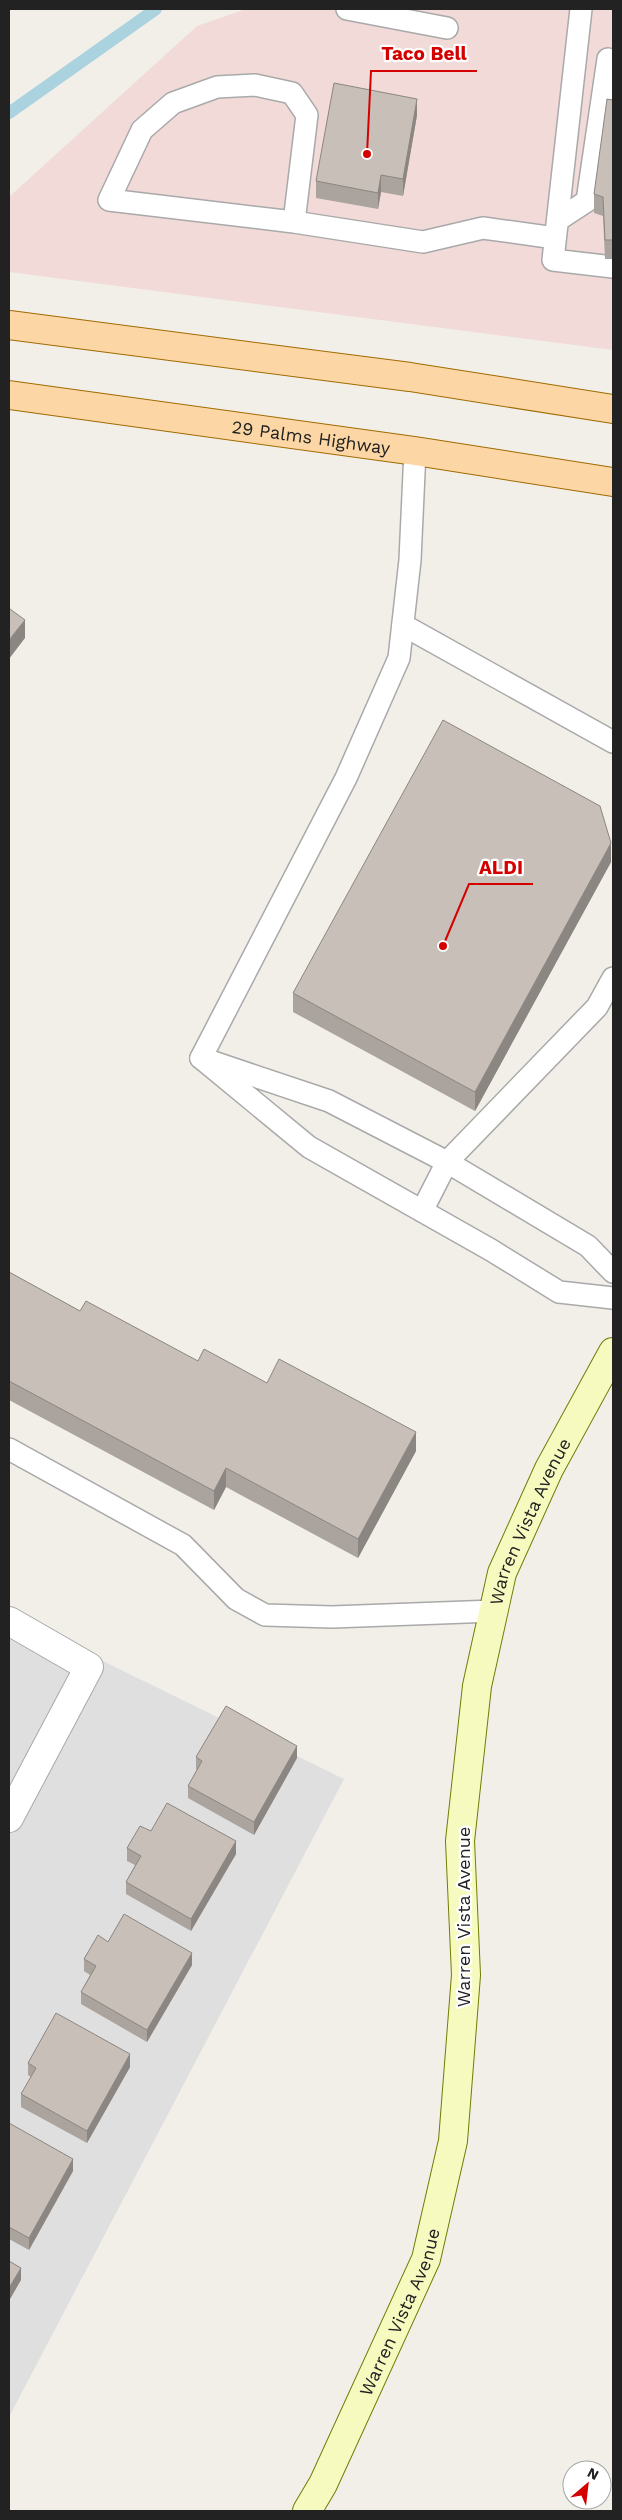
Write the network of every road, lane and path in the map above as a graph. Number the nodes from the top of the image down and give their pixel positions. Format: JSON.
{"nodes":[{"id":1,"x":346,"y":9,"type":"edge"},
{"id":2,"x":581,"y":9,"type":"edge"},
{"id":3,"x":447,"y":28,"type":"dead end"},
{"id":4,"x":611,"y":58,"type":"edge"},
{"id":5,"x":575,"y":59,"type":"junction"},
{"id":6,"x":294,"y":222,"type":"junction"},
{"id":7,"x":557,"y":229,"type":"junction"},
{"id":8,"x":613,"y":267,"type":"edge"},
{"id":9,"x":9,"y":325,"type":"edge"},
{"id":10,"x":9,"y":395,"type":"edge"},
{"id":11,"x":613,"y":409,"type":"edge"},
{"id":12,"x":415,"y":452,"type":"junction"},
{"id":13,"x":613,"y":482,"type":"edge"},
{"id":14,"x":403,"y":625,"type":"junction"},
{"id":15,"x":613,"y":742,"type":"edge"},
{"id":16,"x":613,"y":978,"type":"edge"},
{"id":17,"x":201,"y":1058,"type":"junction"},
{"id":18,"x":447,"y":1162,"type":"junction"},
{"id":19,"x":422,"y":1211,"type":"junction"},
{"id":20,"x":613,"y":1272,"type":"edge"},
{"id":21,"x":613,"y":1298,"type":"edge"},
{"id":22,"x":613,"y":1352,"type":"edge"},
{"id":23,"x":9,"y":1448,"type":"edge"},
{"id":24,"x":494,"y":1611,"type":"junction"},
{"id":25,"x":9,"y":1621,"type":"edge"},
{"id":26,"x":9,"y":1818,"type":"edge"},
{"id":27,"x":307,"y":2511,"type":"edge"}],
"edges":[{"from":1,"to":3,"type":"lane"},
{"from":2,"to":5,"type":"lane"},
{"from":4,"to":5,"type":"lane"},
{"from":4,"to":7,"type":"lane"},
{"from":5,"to":7,"type":"lane"},
{"from":6,"to":6,"type":"lane"},
{"from":6,"to":7,"type":"lane"},
{"from":7,"to":8,"type":"lane"},
{"from":9,"to":11,"type":"main road"},
{"from":10,"to":12,"type":"main road","name":"29 Palms Highway"},
{"from":12,"to":13,"type":"main road","name":"29 Palms Highway"},
{"from":12,"to":14,"type":"lane"},
{"from":14,"to":15,"type":"lane"},
{"from":14,"to":17,"type":"lane"},
{"from":16,"to":18,"type":"lane"},
{"from":17,"to":18,"type":"lane"},
{"from":17,"to":19,"type":"lane"},
{"from":18,"to":19,"type":"lane"},
{"from":18,"to":20,"type":"lane"},
{"from":19,"to":21,"type":"lane"},
{"from":22,"to":24,"type":"street","name":"Warren Vista Avenue"},
{"from":23,"to":24,"type":"lane"},
{"from":24,"to":27,"type":"street","name":"Warren Vista Avenue"},
{"from":25,"to":26,"type":"street"}]}
